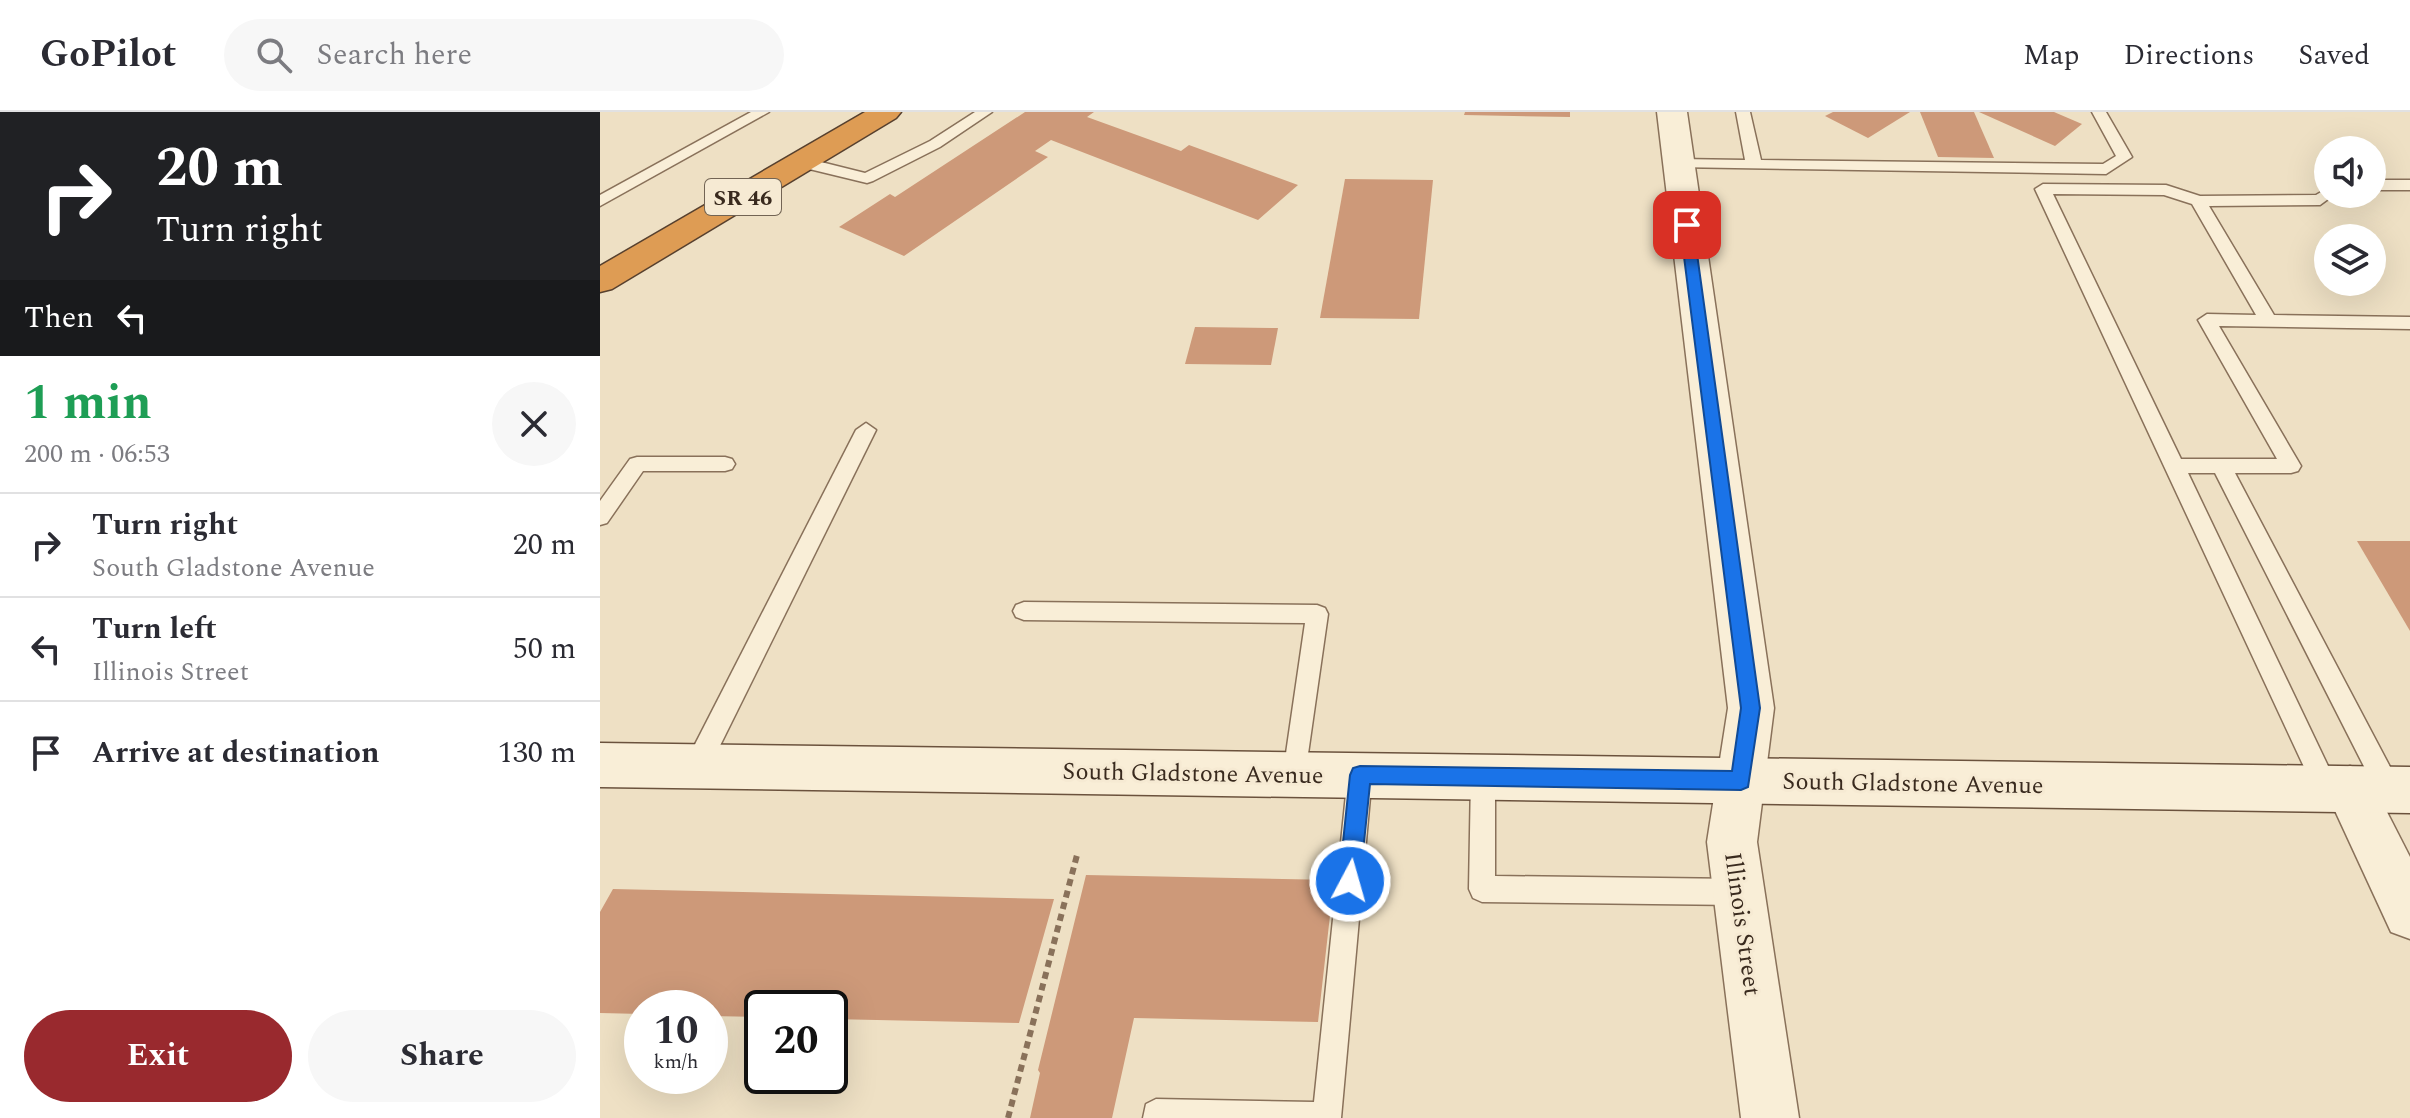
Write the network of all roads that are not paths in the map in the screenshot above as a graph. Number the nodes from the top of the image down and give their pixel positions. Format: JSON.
{"nodes":[{"id":1,"x":762,"y":112,"type":"edge"},
{"id":2,"x":886,"y":112,"type":"edge"},
{"id":3,"x":985,"y":112,"type":"edge"},
{"id":4,"x":1672,"y":112,"type":"edge"},
{"id":5,"x":1743,"y":112,"type":"edge"},
{"id":6,"x":2099,"y":112,"type":"edge"},
{"id":7,"x":801,"y":162,"type":"junction"},
{"id":8,"x":1679,"y":164,"type":"junction"},
{"id":9,"x":1754,"y":165,"type":"junction"},
{"id":10,"x":2386,"y":185,"type":"edge"},
{"id":11,"x":2410,"y":185,"type":"edge"},
{"id":12,"x":601,"y":200,"type":"edge"},
{"id":13,"x":2314,"y":200,"type":"edge"},
{"id":14,"x":2198,"y":201,"type":"junction"},
{"id":15,"x":600,"y":281,"type":"edge"},
{"id":16,"x":2268,"y":320,"type":"junction"},
{"id":17,"x":2410,"y":323,"type":"edge"},
{"id":18,"x":866,"y":430,"type":"dead end"},
{"id":19,"x":725,"y":464,"type":"dead end"},
{"id":20,"x":2175,"y":466,"type":"junction"},
{"id":21,"x":2221,"y":466,"type":"junction"},
{"id":22,"x":600,"y":517,"type":"edge"},
{"id":23,"x":1024,"y":611,"type":"dead end"},
{"id":24,"x":600,"y":765,"type":"edge"},
{"id":25,"x":697,"y":766,"type":"junction"},
{"id":26,"x":1295,"y":774,"type":"junction"},
{"id":27,"x":1360,"y":775,"type":"junction"},
{"id":28,"x":1483,"y":777,"type":"junction"},
{"id":29,"x":1741,"y":781,"type":"junction"},
{"id":30,"x":2369,"y":789,"type":"edge"},
{"id":31,"x":1738,"y":892,"type":"junction"},
{"id":32,"x":2410,"y":913,"type":"edge"},
{"id":33,"x":1156,"y":1114,"type":"dead end"},
{"id":34,"x":1770,"y":1118,"type":"edge"}],
"edges":[{"from":1,"to":12,"type":"lane"},
{"from":2,"to":7,"type":"highway","number":"SR 46"},
{"from":3,"to":7,"type":"lane"},
{"from":4,"to":8,"type":"street","name":"Illinois Street"},
{"from":5,"to":9,"type":"lane"},
{"from":6,"to":9,"type":"lane"},
{"from":7,"to":15,"type":"highway","number":"SR 46"},
{"from":8,"to":9,"type":"lane"},
{"from":8,"to":29,"type":"street","name":"Illinois Street"},
{"from":10,"to":11,"type":"lane"},
{"from":13,"to":14,"type":"lane"},
{"from":14,"to":16,"type":"lane"},
{"from":14,"to":20,"type":"lane"},
{"from":16,"to":17,"type":"lane"},
{"from":16,"to":21,"type":"lane"},
{"from":18,"to":25,"type":"lane"},
{"from":19,"to":22,"type":"lane"},
{"from":20,"to":21,"type":"lane"},
{"from":20,"to":30,"type":"lane"},
{"from":21,"to":30,"type":"lane"},
{"from":23,"to":26,"type":"lane"},
{"from":24,"to":25,"type":"street","name":"South Gladstone Avenue"},
{"from":25,"to":26,"type":"street","name":"South Gladstone Avenue"},
{"from":26,"to":27,"type":"street","name":"South Gladstone Avenue"},
{"from":27,"to":28,"type":"street","name":"South Gladstone Avenue"},
{"from":27,"to":33,"type":"lane"},
{"from":28,"to":29,"type":"street","name":"South Gladstone Avenue"},
{"from":28,"to":31,"type":"lane"},
{"from":29,"to":30,"type":"street","name":"South Gladstone Avenue"},
{"from":29,"to":31,"type":"street","name":"Illinois Street"},
{"from":30,"to":32,"type":"street"},
{"from":31,"to":34,"type":"street","name":"Illinois Street"}]}
